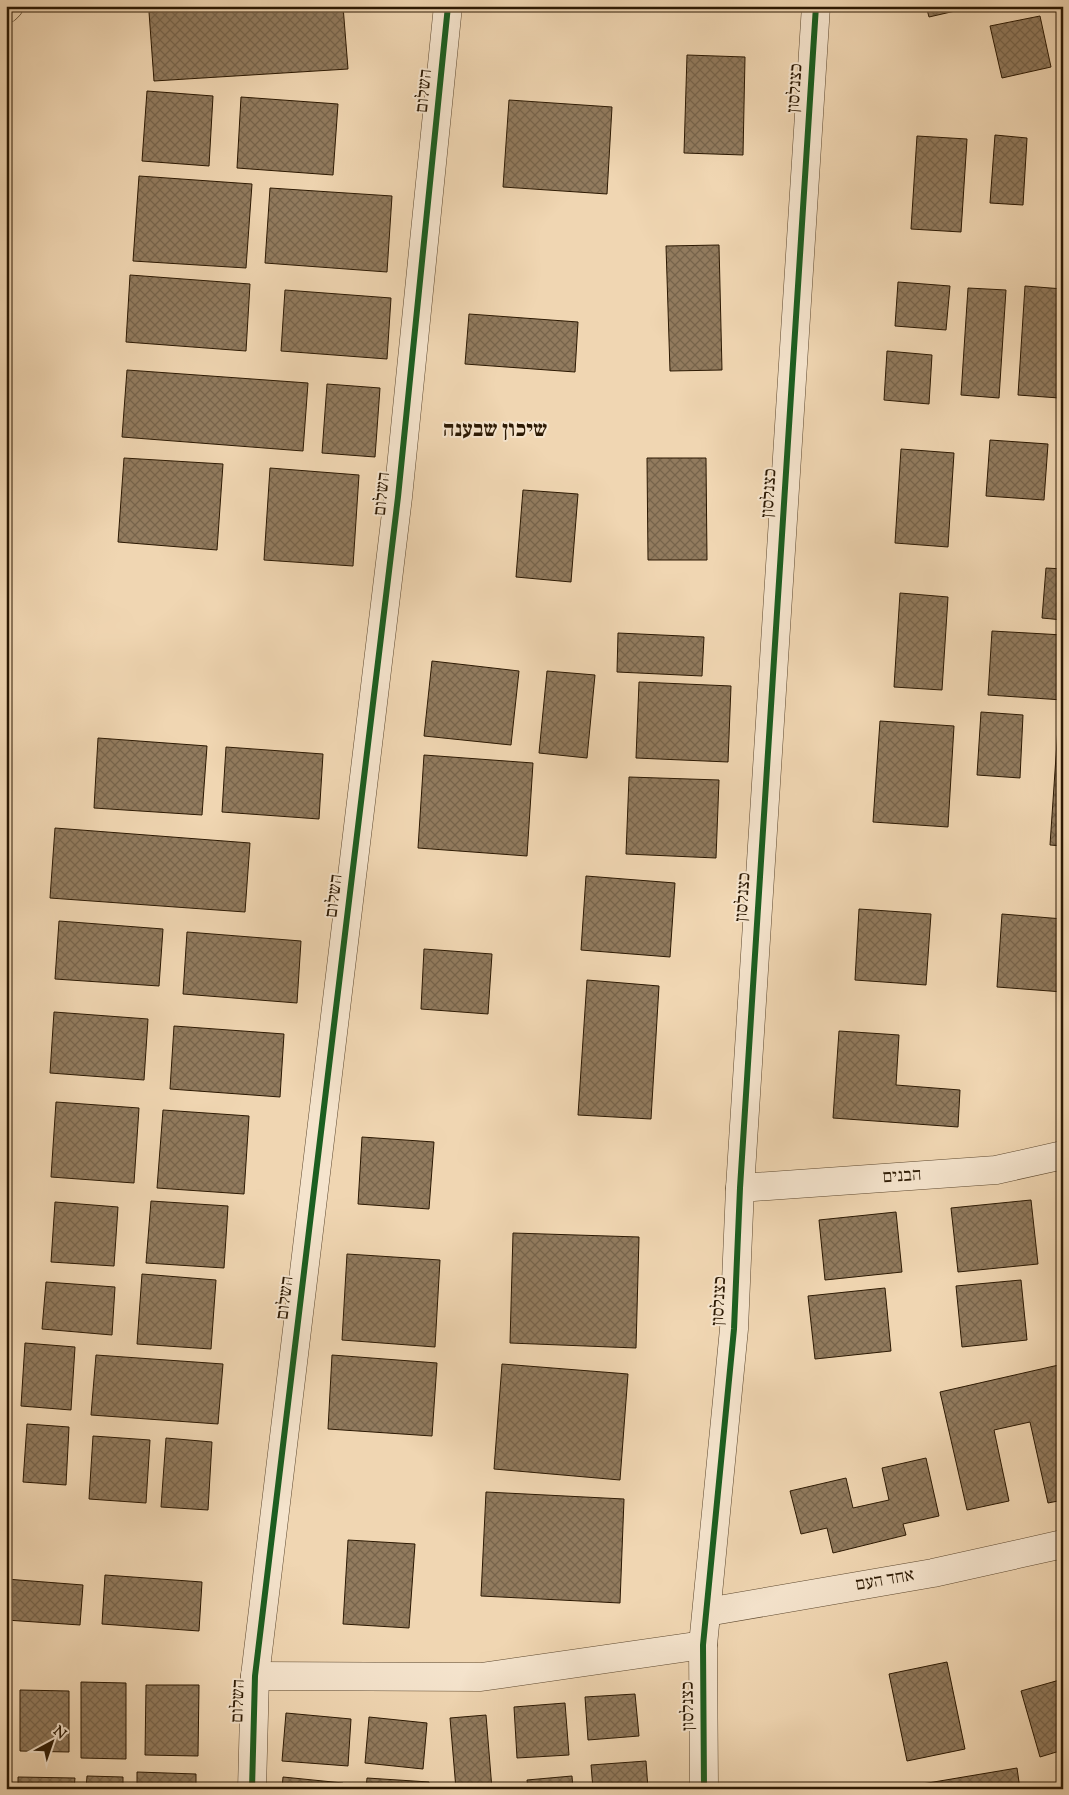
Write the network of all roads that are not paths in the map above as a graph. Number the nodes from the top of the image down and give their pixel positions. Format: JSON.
{"nodes":[{"id":1,"x":9,"y":6,"type":"edge"},
{"id":2,"x":448,"y":6,"type":"edge"},
{"id":3,"x":816,"y":6,"type":"edge"},
{"id":4,"x":6,"y":9,"type":"edge"},
{"id":5,"x":1063,"y":1156,"type":"edge"},
{"id":6,"x":740,"y":1188,"type":"junction"},
{"id":7,"x":1063,"y":1544,"type":"edge"},
{"id":8,"x":707,"y":1612,"type":"junction"},
{"id":9,"x":703,"y":1645,"type":"junction"},
{"id":10,"x":255,"y":1676,"type":"junction"},
{"id":11,"x":252,"y":1789,"type":"edge"},
{"id":12,"x":704,"y":1789,"type":"edge"}],
"edges":[{"from":1,"to":4,"type":"highway"},
{"from":2,"to":10,"type":"street","name":"השלום"},
{"from":3,"to":6,"type":"street","name":"כצנלסון"},
{"from":5,"to":6,"type":"street","name":"הבנים"},
{"from":6,"to":8,"type":"street","name":"כצנלסון"},
{"from":7,"to":8,"type":"street","name":"אחד העם"},
{"from":8,"to":9,"type":"street","name":"כצנלסון"},
{"from":9,"to":10,"type":"street"},
{"from":9,"to":12,"type":"street","name":"כצנלסון"},
{"from":10,"to":11,"type":"street","name":"השלום"}]}
